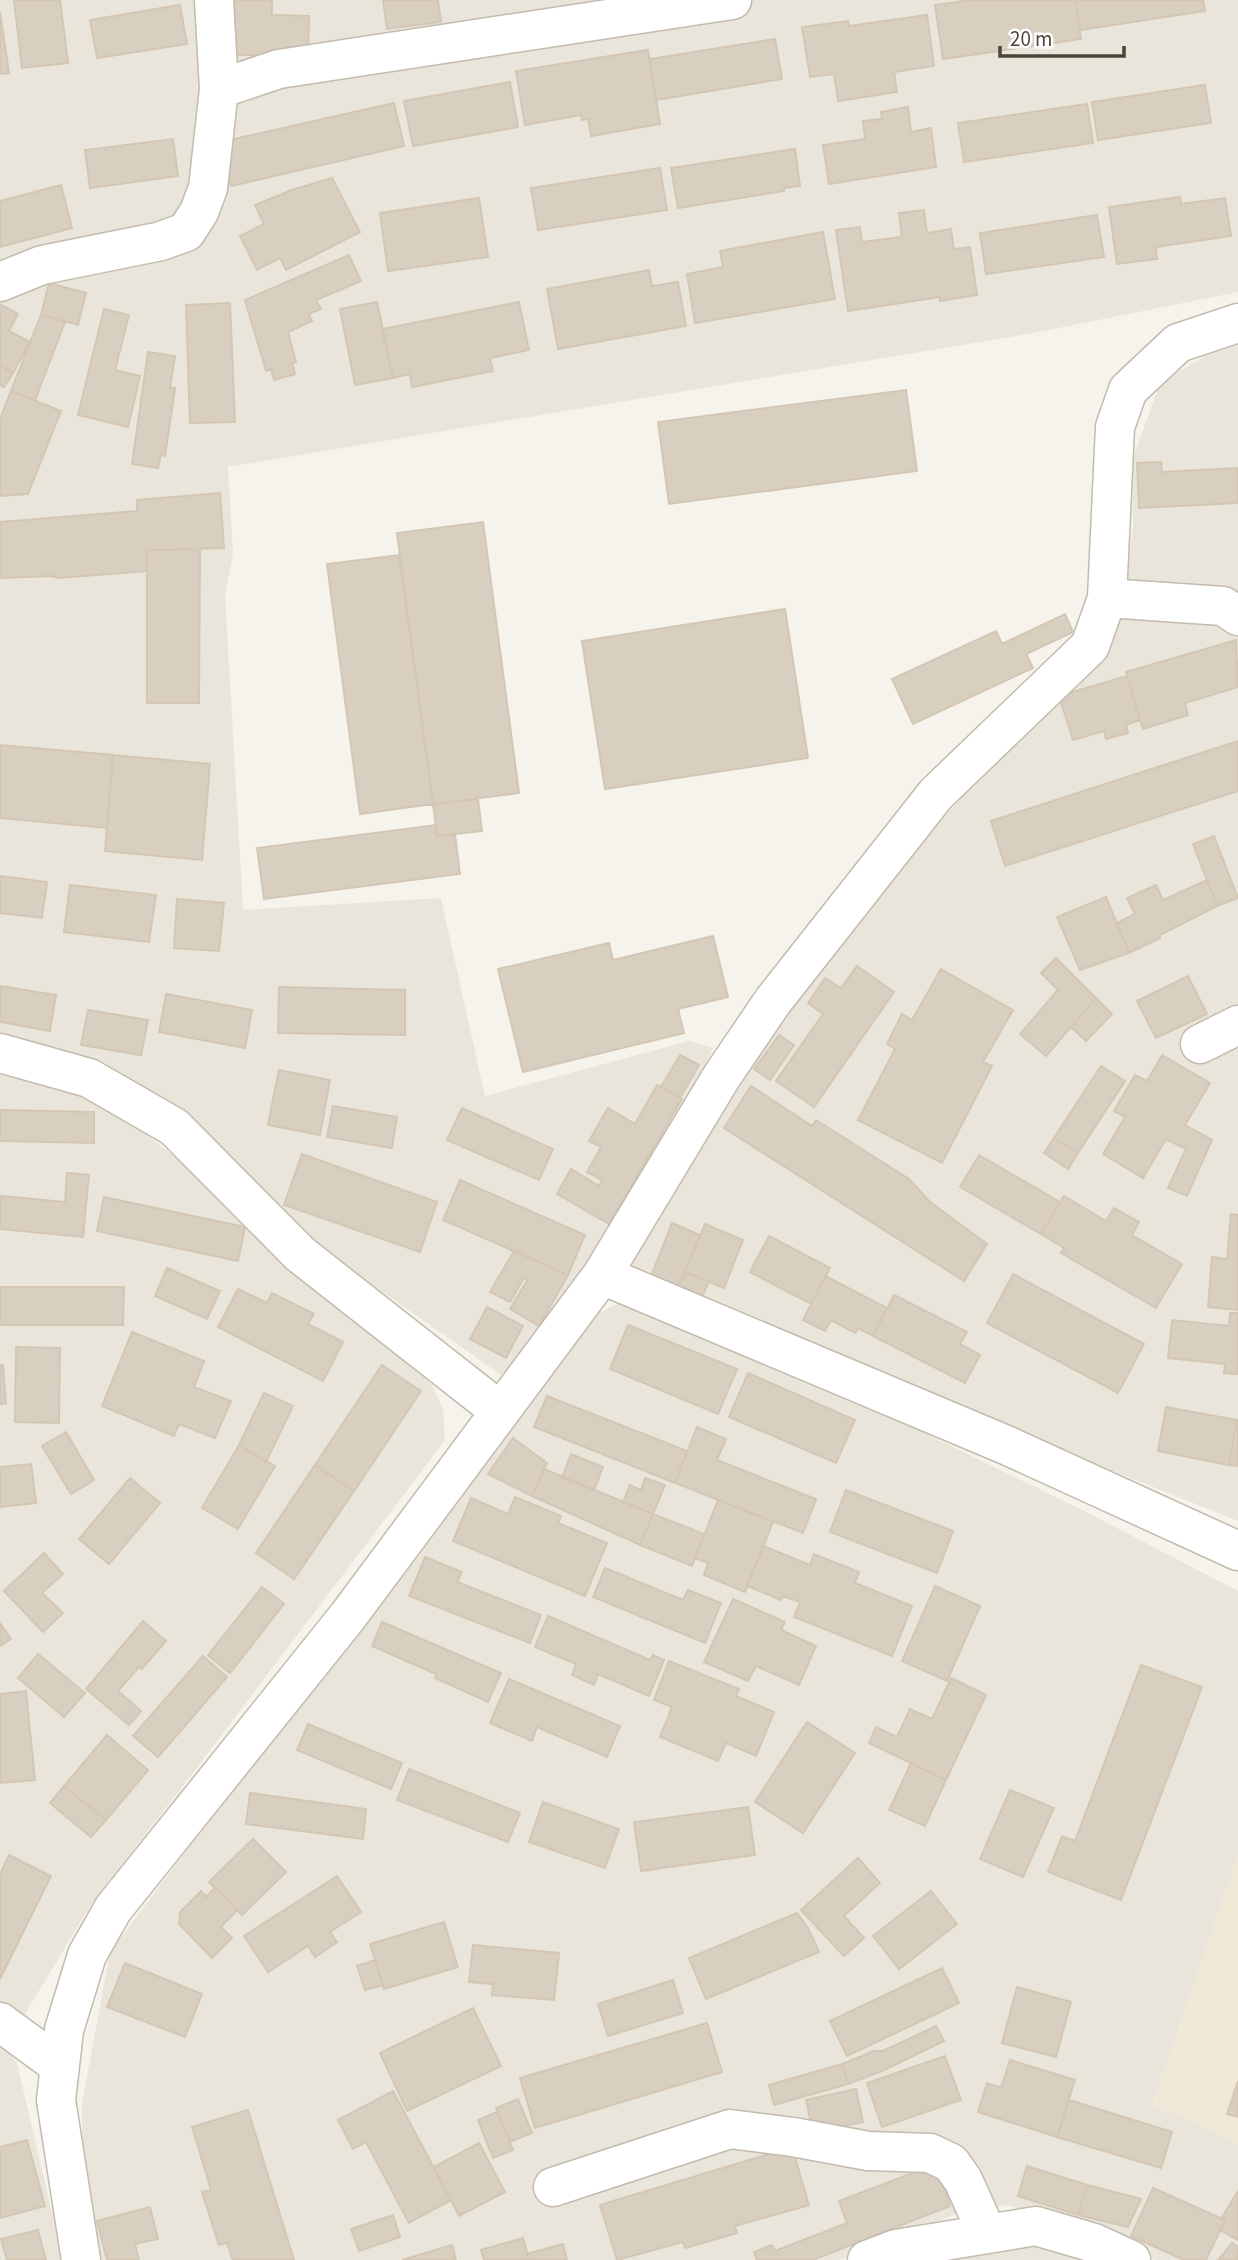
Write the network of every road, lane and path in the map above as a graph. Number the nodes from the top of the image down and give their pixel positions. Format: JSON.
{"nodes":[{"id":1,"x":214,"y":0,"type":"edge"},
{"id":2,"x":732,"y":0,"type":"edge"},
{"id":3,"x":219,"y":89,"type":"junction"},
{"id":4,"x":0,"y":282,"type":"edge"},
{"id":5,"x":1238,"y":323,"type":"edge"},
{"id":6,"x":1107,"y":598,"type":"junction"},
{"id":7,"x":1238,"y":616,"type":"edge"},
{"id":8,"x":1238,"y":1025,"type":"edge"},
{"id":9,"x":1200,"y":1044,"type":"dead end"},
{"id":10,"x":0,"y":1053,"type":"edge"},
{"id":11,"x":602,"y":1275,"type":"junction"},
{"id":12,"x":500,"y":1412,"type":"junction"},
{"id":13,"x":1238,"y":1551,"type":"edge"},
{"id":14,"x":0,"y":2022,"type":"edge"},
{"id":15,"x":60,"y":2066,"type":"junction"},
{"id":16,"x":553,"y":2186,"type":"dead end"},
{"id":17,"x":987,"y":2234,"type":"junction"},
{"id":18,"x":81,"y":2260,"type":"edge"},
{"id":19,"x":867,"y":2260,"type":"edge"},
{"id":20,"x":1131,"y":2260,"type":"edge"}],
"edges":[{"from":1,"to":3,"type":"street"},
{"from":2,"to":3,"type":"street"},
{"from":3,"to":4,"type":"street"},
{"from":5,"to":6,"type":"street"},
{"from":6,"to":7,"type":"street"},
{"from":6,"to":11,"type":"street"},
{"from":8,"to":9,"type":"street"},
{"from":10,"to":12,"type":"street"},
{"from":11,"to":12,"type":"street"},
{"from":11,"to":13,"type":"street"},
{"from":12,"to":15,"type":"street"},
{"from":14,"to":15,"type":"street"},
{"from":15,"to":18,"type":"street"},
{"from":16,"to":17,"type":"street"},
{"from":17,"to":19,"type":"street"},
{"from":17,"to":20,"type":"street"}]}
